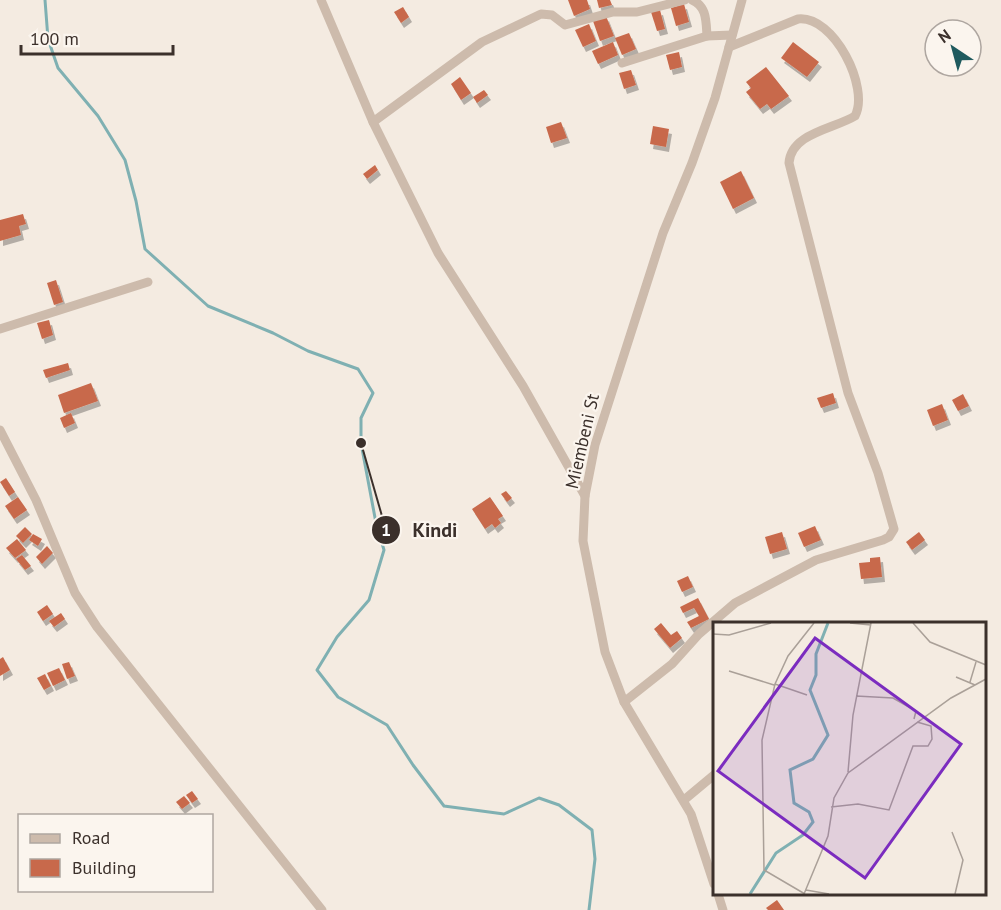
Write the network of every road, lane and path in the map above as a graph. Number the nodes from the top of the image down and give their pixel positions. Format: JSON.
{"nodes":[{"id":1,"x":321,"y":0,"type":"edge"},
{"id":2,"x":685,"y":0,"type":"edge"},
{"id":3,"x":692,"y":0,"type":"edge"},
{"id":4,"x":742,"y":0,"type":"edge"},
{"id":5,"x":732,"y":35,"type":"junction"},
{"id":6,"x":707,"y":36,"type":"junction"},
{"id":7,"x":729,"y":47,"type":"junction"},
{"id":8,"x":622,"y":63,"type":"dead end"},
{"id":9,"x":374,"y":122,"type":"junction"},
{"id":10,"x":148,"y":282,"type":"dead end"},
{"id":11,"x":0,"y":329,"type":"edge"},
{"id":12,"x":0,"y":430,"type":"edge"},
{"id":13,"x":585,"y":496,"type":"junction"},
{"id":14,"x":624,"y":702,"type":"junction"},
{"id":15,"x":713,"y":776,"type":"edge"},
{"id":16,"x":684,"y":800,"type":"junction"},
{"id":17,"x":713,"y":881,"type":"edge"},
{"id":18,"x":718,"y":895,"type":"edge"},
{"id":19,"x":322,"y":910,"type":"edge"},
{"id":20,"x":723,"y":910,"type":"edge"}],
"edges":[{"from":1,"to":9,"type":"street"},
{"from":2,"to":9,"type":"street"},
{"from":3,"to":6,"type":"street"},
{"from":4,"to":5,"type":"street","name":"Miembeni St"},
{"from":5,"to":6,"type":"street"},
{"from":5,"to":7,"type":"street","name":"Miembeni St"},
{"from":6,"to":8,"type":"street"},
{"from":7,"to":13,"type":"street","name":"Miembeni St"},
{"from":7,"to":14,"type":"street"},
{"from":9,"to":13,"type":"street"},
{"from":10,"to":11,"type":"street"},
{"from":12,"to":19,"type":"street"},
{"from":13,"to":14,"type":"street","name":"Miembeni St"},
{"from":14,"to":16,"type":"street","name":"Miembeni St"},
{"from":15,"to":16,"type":"street"},
{"from":16,"to":17,"type":"street","name":"Miembeni St"},
{"from":18,"to":20,"type":"street"}]}
